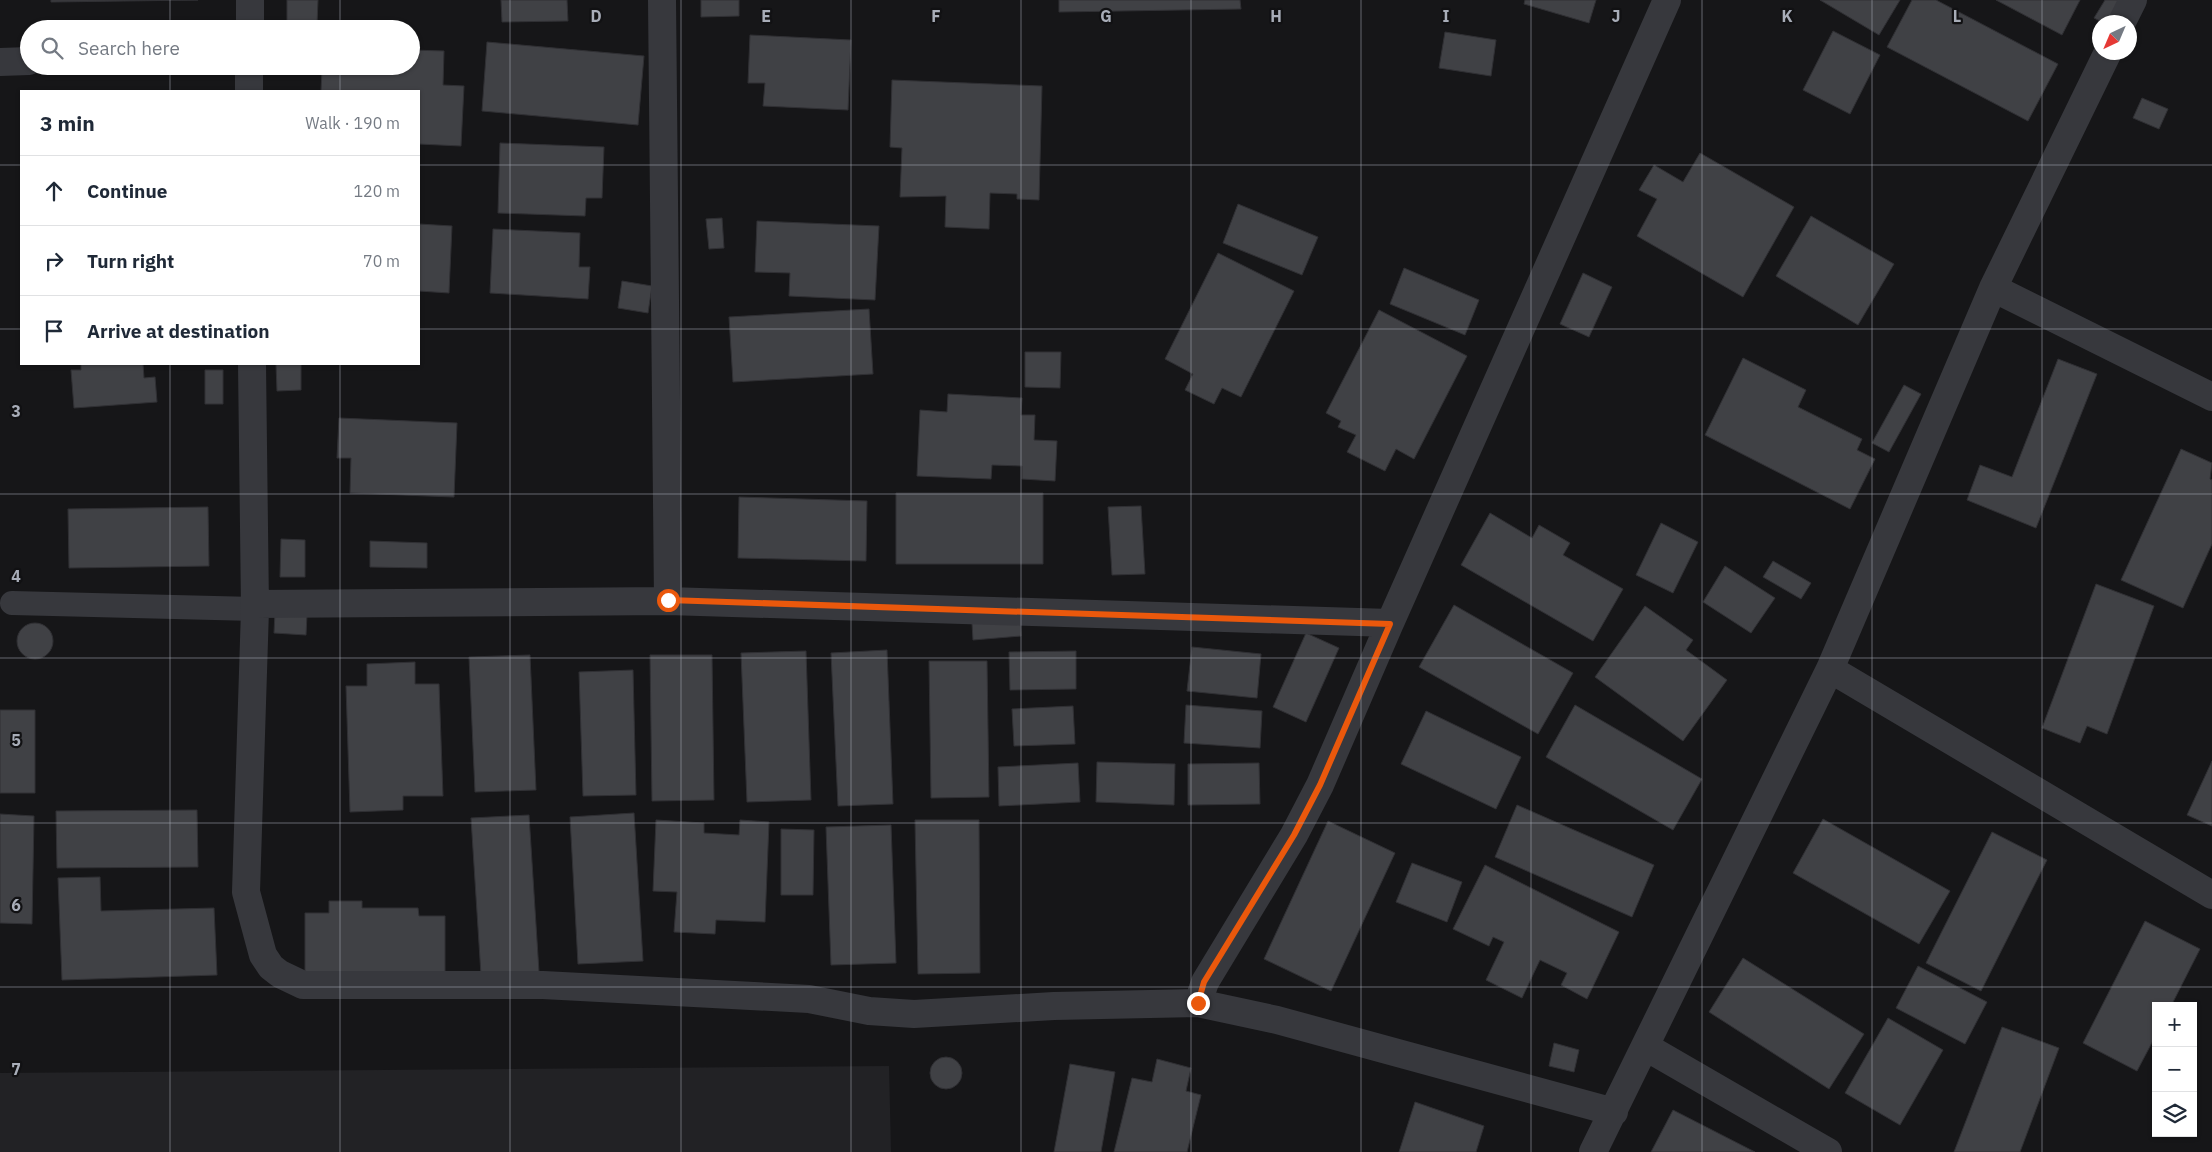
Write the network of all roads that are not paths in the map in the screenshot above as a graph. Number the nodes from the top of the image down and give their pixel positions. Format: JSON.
{"nodes":[{"id":1,"x":250,"y":0,"type":"edge"},
{"id":2,"x":662,"y":0,"type":"edge"},
{"id":3,"x":1667,"y":0,"type":"edge"},
{"id":4,"x":2133,"y":0,"type":"edge"},
{"id":5,"x":2126,"y":15,"type":"edge"},
{"id":6,"x":250,"y":20,"type":"edge"},
{"id":7,"x":2104,"y":60,"type":"edge"},
{"id":8,"x":0,"y":62,"type":"edge"},
{"id":9,"x":20,"y":62,"type":"edge"},
{"id":10,"x":249,"y":75,"type":"edge"},
{"id":11,"x":249,"y":90,"type":"edge"},
{"id":12,"x":1993,"y":288,"type":"junction"},
{"id":13,"x":252,"y":365,"type":"edge"},
{"id":14,"x":2212,"y":397,"type":"edge"},
{"id":15,"x":668,"y":600,"type":"junction"},
{"id":16,"x":12,"y":603,"type":"dead end"},
{"id":17,"x":255,"y":607,"type":"junction"},
{"id":18,"x":1390,"y":624,"type":"junction"},
{"id":19,"x":1830,"y":669,"type":"junction"},
{"id":20,"x":2212,"y":895,"type":"edge"},
{"id":21,"x":1198,"y":1003,"type":"junction"},
{"id":22,"x":1646,"y":1047,"type":"junction"},
{"id":23,"x":1614,"y":1112,"type":"junction"},
{"id":24,"x":1593,"y":1152,"type":"edge"},
{"id":25,"x":1828,"y":1152,"type":"edge"}],
"edges":[{"from":1,"to":6,"type":"street"},
{"from":2,"to":15,"type":"street"},
{"from":3,"to":18,"type":"street"},
{"from":4,"to":5,"type":"street"},
{"from":7,"to":12,"type":"street"},
{"from":8,"to":9,"type":"street"},
{"from":10,"to":11,"type":"street"},
{"from":12,"to":14,"type":"street"},
{"from":12,"to":19,"type":"street"},
{"from":13,"to":17,"type":"street"},
{"from":15,"to":17,"type":"street"},
{"from":15,"to":18,"type":"street"},
{"from":16,"to":17,"type":"lane"},
{"from":17,"to":21,"type":"street"},
{"from":18,"to":21,"type":"street"},
{"from":19,"to":20,"type":"street"},
{"from":19,"to":22,"type":"street"},
{"from":21,"to":23,"type":"street"},
{"from":22,"to":23,"type":"street"},
{"from":22,"to":25,"type":"street"},
{"from":23,"to":24,"type":"street"}]}
